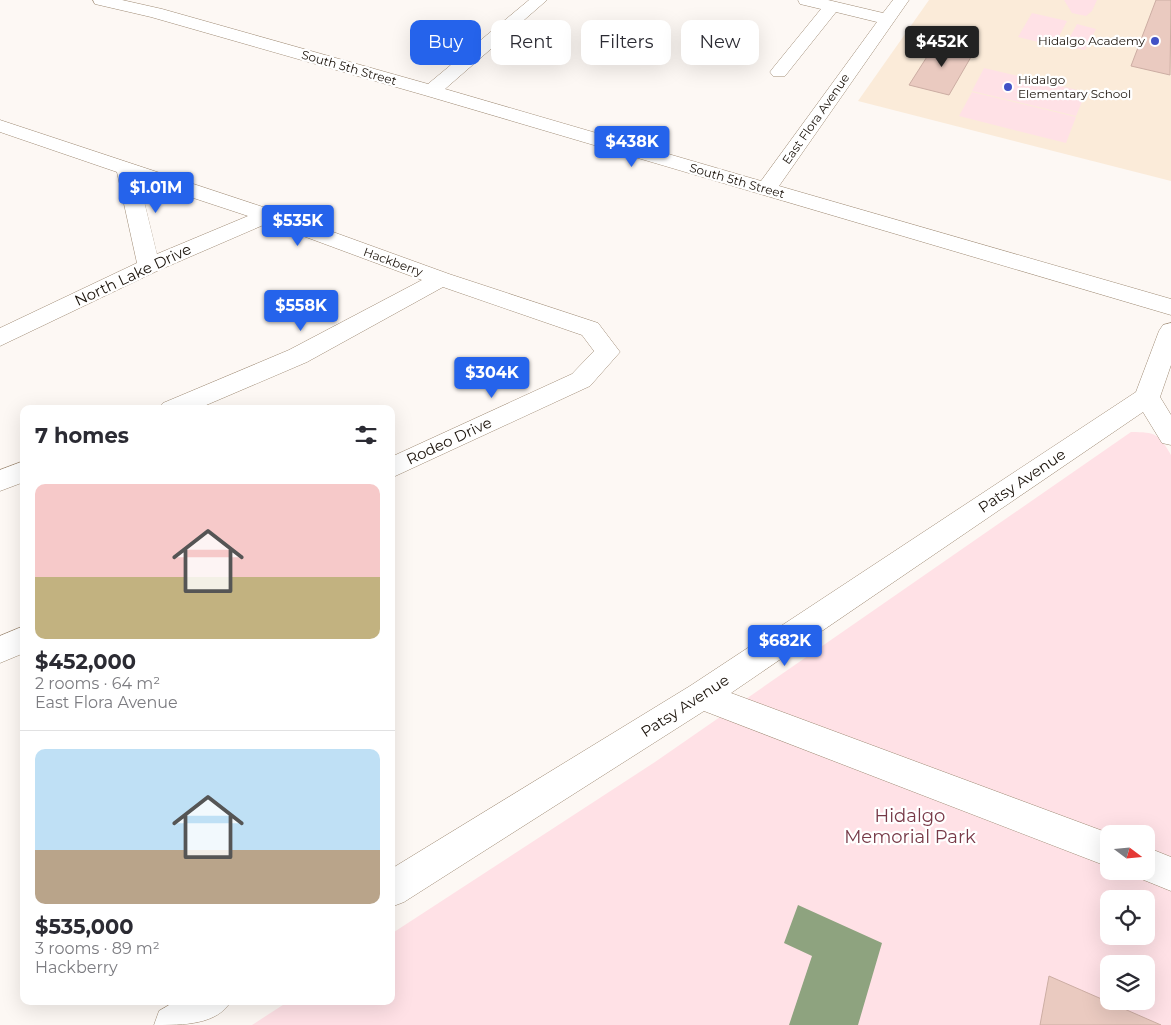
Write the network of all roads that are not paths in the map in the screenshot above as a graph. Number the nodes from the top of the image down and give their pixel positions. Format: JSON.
{"nodes":[{"id":1,"x":101,"y":0,"type":"edge"},
{"id":2,"x":177,"y":0,"type":"edge"},
{"id":3,"x":539,"y":0,"type":"edge"},
{"id":4,"x":806,"y":0,"type":"edge"},
{"id":5,"x":901,"y":0,"type":"edge"},
{"id":6,"x":832,"y":6,"type":"junction"},
{"id":7,"x":156,"y":13,"type":"junction"},
{"id":8,"x":888,"y":20,"type":"junction"},
{"id":9,"x":779,"y":72,"type":"dead end"},
{"id":10,"x":431,"y":91,"type":"junction"},
{"id":11,"x":0,"y":126,"type":"edge"},
{"id":12,"x":127,"y":170,"type":"junction"},
{"id":13,"x":766,"y":190,"type":"junction"},
{"id":14,"x":267,"y":216,"type":"junction"},
{"id":15,"x":149,"y":266,"type":"junction"},
{"id":16,"x":441,"y":279,"type":"junction"},
{"id":17,"x":1171,"y":307,"type":"edge"},
{"id":18,"x":1171,"y":331,"type":"edge"},
{"id":19,"x":0,"y":338,"type":"edge"},
{"id":20,"x":608,"y":352,"type":"joint"},
{"id":21,"x":1147,"y":397,"type":"junction"},
{"id":22,"x":182,"y":405,"type":"edge"},
{"id":23,"x":1171,"y":436,"type":"edge"},
{"id":24,"x":395,"y":466,"type":"edge"},
{"id":25,"x":20,"y":473,"type":"edge"},
{"id":26,"x":0,"y":481,"type":"edge"},
{"id":27,"x":20,"y":641,"type":"edge"},
{"id":28,"x":0,"y":650,"type":"edge"},
{"id":29,"x":701,"y":696,"type":"junction"},
{"id":30,"x":1100,"y":847,"type":"edge"},
{"id":31,"x":1155,"y":868,"type":"edge"},
{"id":32,"x":1171,"y":874,"type":"edge"},
{"id":33,"x":395,"y":887,"type":"edge"},
{"id":34,"x":206,"y":1005,"type":"edge"},
{"id":35,"x":174,"y":1025,"type":"edge"}],
"edges":[{"from":1,"to":7,"type":"street","name":"South 5th Street"},
{"from":2,"to":7,"type":"street"},
{"from":3,"to":10,"type":"street"},
{"from":4,"to":6,"type":"street"},
{"from":5,"to":8,"type":"street","name":"East Flora Avenue"},
{"from":6,"to":8,"type":"street"},
{"from":6,"to":9,"type":"street"},
{"from":7,"to":10,"type":"street","name":"South 5th Street"},
{"from":8,"to":13,"type":"street","name":"East Flora Avenue"},
{"from":10,"to":13,"type":"street","name":"South 5th Street"},
{"from":11,"to":12,"type":"street","name":"Hackberry"},
{"from":12,"to":14,"type":"street","name":"Hackberry"},
{"from":12,"to":15,"type":"street"},
{"from":13,"to":17,"type":"street","name":"South 5th Street"},
{"from":14,"to":15,"type":"street","name":"North Lake Drive"},
{"from":14,"to":16,"type":"street","name":"Hackberry"},
{"from":15,"to":19,"type":"street","name":"North Lake Drive"},
{"from":16,"to":20,"type":"street","name":"Hackberry"},
{"from":16,"to":22,"type":"street"},
{"from":18,"to":21,"type":"street"},
{"from":20,"to":24,"type":"street","name":"Rodeo Drive"},
{"from":21,"to":23,"type":"street"},
{"from":21,"to":29,"type":"street","name":"Patsy Avenue"},
{"from":25,"to":26,"type":"street"},
{"from":27,"to":28,"type":"street"},
{"from":29,"to":30,"type":"street"},
{"from":29,"to":33,"type":"street","name":"Patsy Avenue"},
{"from":31,"to":32,"type":"street"},
{"from":34,"to":35,"type":"street"}]}
